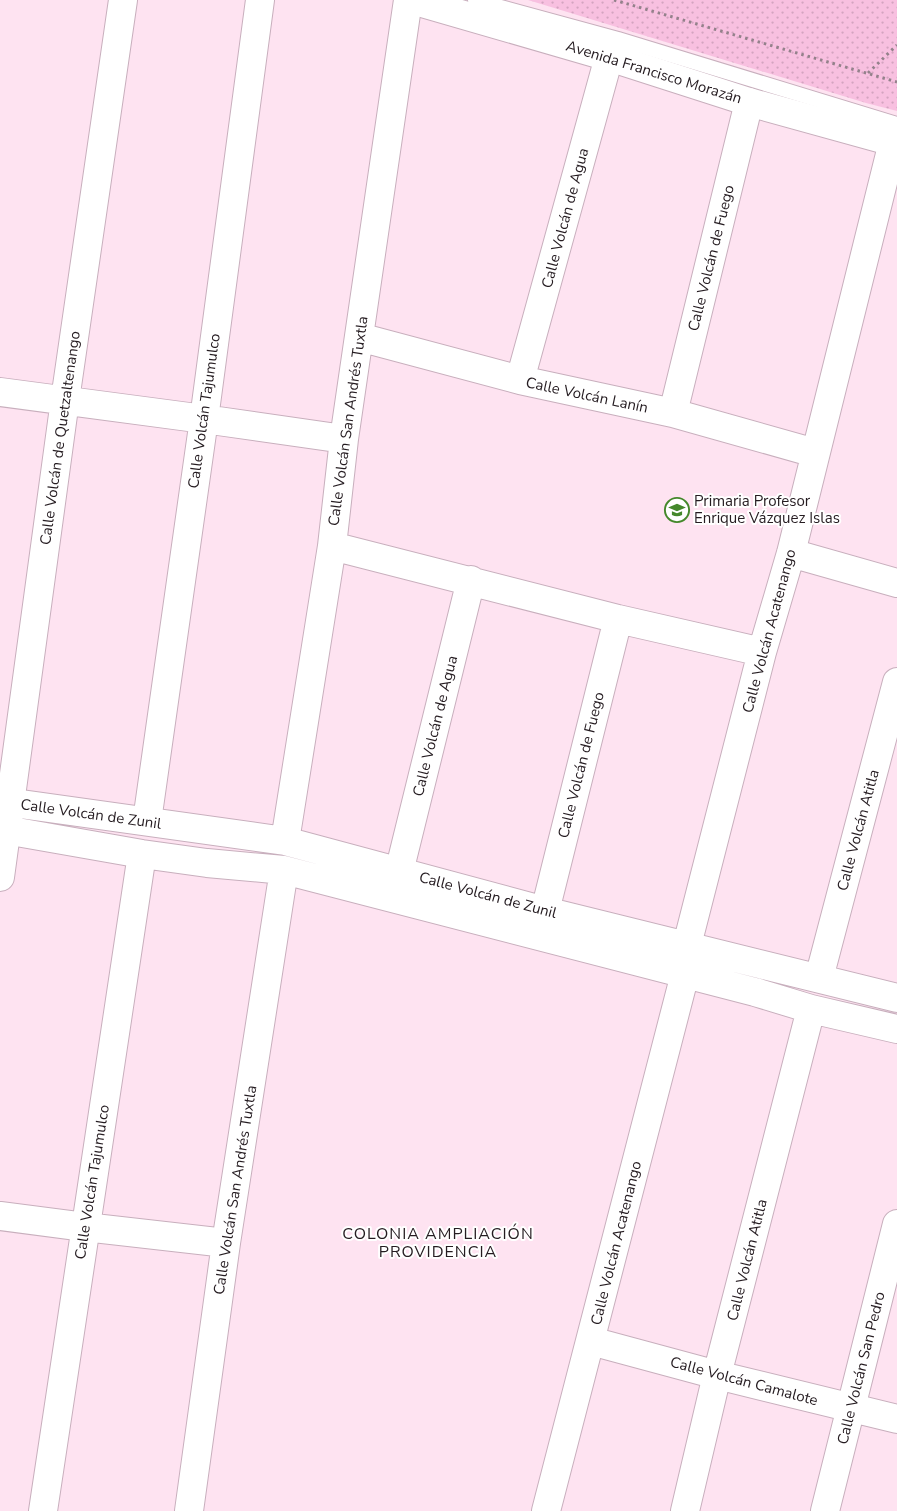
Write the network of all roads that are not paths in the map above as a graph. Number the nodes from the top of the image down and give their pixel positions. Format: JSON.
{"nodes":[{"id":1,"x":123,"y":0,"type":"edge"},
{"id":2,"x":260,"y":0,"type":"edge"},
{"id":3,"x":410,"y":0,"type":"edge"},
{"id":4,"x":475,"y":0,"type":"edge"},
{"id":5,"x":609,"y":56,"type":"junction"},
{"id":6,"x":749,"y":102,"type":"junction"},
{"id":7,"x":896,"y":136,"type":"edge"},
{"id":8,"x":359,"y":337,"type":"junction"},
{"id":9,"x":520,"y":380,"type":"junction"},
{"id":10,"x":0,"y":392,"type":"edge"},
{"id":11,"x":65,"y":400,"type":"junction"},
{"id":12,"x":672,"y":413,"type":"junction"},
{"id":13,"x":204,"y":419,"type":"junction"},
{"id":14,"x":344,"y":440,"type":"junction"},
{"id":15,"x":815,"y":454,"type":"junction"},
{"id":16,"x":332,"y":546,"type":"junction"},
{"id":17,"x":791,"y":553,"type":"junction"},
{"id":18,"x":471,"y":580,"type":"junction"},
{"id":19,"x":897,"y":583,"type":"edge"},
{"id":20,"x":618,"y":618,"type":"junction"},
{"id":21,"x":762,"y":652,"type":"junction"},
{"id":22,"x":897,"y":682,"type":"edge"},
{"id":23,"x":5,"y":802,"type":"edge"},
{"id":24,"x":147,"y":821,"type":"junction"},
{"id":25,"x":4,"y":830,"type":"edge"},
{"id":26,"x":211,"y":830,"type":"junction"},
{"id":27,"x":285,"y":841,"type":"junction"},
{"id":28,"x":142,"y":854,"type":"junction"},
{"id":29,"x":208,"y":863,"type":"junction"},
{"id":30,"x":284,"y":870,"type":"junction"},
{"id":31,"x":399,"y":872,"type":"junction"},
{"id":32,"x":0,"y":877,"type":"edge"},
{"id":33,"x":544,"y":911,"type":"junction"},
{"id":34,"x":687,"y":945,"type":"junction"},
{"id":35,"x":765,"y":965,"type":"junction"},
{"id":36,"x":685,"y":974,"type":"junction"},
{"id":37,"x":819,"y":978,"type":"junction"},
{"id":38,"x":754,"y":992,"type":"junction"},
{"id":39,"x":897,"y":998,"type":"edge"},
{"id":40,"x":811,"y":1009,"type":"junction"},
{"id":41,"x":897,"y":1029,"type":"edge"},
{"id":42,"x":0,"y":1216,"type":"edge"},
{"id":43,"x":897,"y":1224,"type":"edge"},
{"id":44,"x":85,"y":1227,"type":"junction"},
{"id":45,"x":226,"y":1243,"type":"junction"},
{"id":46,"x":591,"y":1341,"type":"junction"},
{"id":47,"x":717,"y":1375,"type":"junction"},
{"id":48,"x":851,"y":1409,"type":"junction"},
{"id":49,"x":897,"y":1420,"type":"edge"},
{"id":50,"x":43,"y":1511,"type":"edge"},
{"id":51,"x":189,"y":1511,"type":"edge"},
{"id":52,"x":546,"y":1511,"type":"edge"},
{"id":53,"x":685,"y":1511,"type":"edge"},
{"id":54,"x":825,"y":1511,"type":"edge"}],
"edges":[{"from":1,"to":11,"type":"street","name":"Calle Volcán de Quetzaltenango"},
{"from":2,"to":13,"type":"street","name":"Calle Volcán Tajumulco"},
{"from":3,"to":5,"type":"street","name":"Avenida Francisco Morazán"},
{"from":3,"to":8,"type":"street","name":"Calle Volcán San Andrés Tuxtla"},
{"from":4,"to":7,"type":"lane"},
{"from":5,"to":6,"type":"street","name":"Avenida Francisco Morazán"},
{"from":5,"to":9,"type":"street","name":"Calle Volcán de Agua"},
{"from":6,"to":7,"type":"street","name":"Avenida Francisco Morazán"},
{"from":6,"to":12,"type":"street","name":"Calle Volcán de Fuego"},
{"from":7,"to":15,"type":"street","name":"Calle Volcán Acatenango"},
{"from":8,"to":9,"type":"street","name":"Calle Volcán Lanín"},
{"from":8,"to":14,"type":"street","name":"Calle Volcán San Andrés Tuxtla"},
{"from":9,"to":12,"type":"street","name":"Calle Volcán Lanín"},
{"from":10,"to":11,"type":"street"},
{"from":11,"to":13,"type":"street"},
{"from":11,"to":23,"type":"street","name":"Calle Volcán de Quetzaltenango"},
{"from":12,"to":15,"type":"street","name":"Calle Volcán Lanín"},
{"from":13,"to":14,"type":"street"},
{"from":13,"to":24,"type":"street","name":"Calle Volcán Tajumulco"},
{"from":14,"to":16,"type":"street","name":"Calle Volcán San Andrés Tuxtla"},
{"from":15,"to":17,"type":"street","name":"Calle Volcán Acatenango"},
{"from":16,"to":18,"type":"street"},
{"from":16,"to":27,"type":"street","name":"Calle Volcán San Andrés Tuxtla"},
{"from":17,"to":19,"type":"street"},
{"from":17,"to":21,"type":"street","name":"Calle Volcán Acatenango"},
{"from":18,"to":20,"type":"street"},
{"from":18,"to":31,"type":"street","name":"Calle Volcán de Agua"},
{"from":20,"to":21,"type":"street"},
{"from":20,"to":33,"type":"street","name":"Calle Volcán de Fuego"},
{"from":21,"to":34,"type":"street","name":"Calle Volcán Acatenango"},
{"from":22,"to":37,"type":"street","name":"Calle Volcán Atitla"},
{"from":23,"to":24,"type":"street","name":"Calle Volcán de Zunil"},
{"from":23,"to":25,"type":"street","name":"Calle Volcán de Quetzaltenango"},
{"from":24,"to":26,"type":"street","name":"Calle Volcán de Zunil"},
{"from":25,"to":28,"type":"street","name":"Calle Volcán de Zunil"},
{"from":25,"to":32,"type":"street","name":"Calle Volcán de Quetzaltenango"},
{"from":26,"to":27,"type":"street","name":"Calle Volcán de Zunil"},
{"from":26,"to":29,"type":"street"},
{"from":27,"to":31,"type":"street","name":"Calle Volcán de Zunil"},
{"from":28,"to":29,"type":"street","name":"Calle Volcán de Zunil"},
{"from":28,"to":44,"type":"street","name":"Calle Volcán Tajumulco"},
{"from":29,"to":30,"type":"street","name":"Calle Volcán de Zunil"},
{"from":30,"to":36,"type":"street","name":"Calle Volcán de Zunil"},
{"from":30,"to":45,"type":"street","name":"Calle Volcán San Andrés Tuxtla"},
{"from":31,"to":33,"type":"street","name":"Calle Volcán de Zunil"},
{"from":33,"to":34,"type":"street","name":"Calle Volcán de Zunil"},
{"from":34,"to":35,"type":"street","name":"Calle Volcán de Zunil"},
{"from":35,"to":37,"type":"street","name":"Calle Volcán de Zunil"},
{"from":35,"to":38,"type":"street"},
{"from":36,"to":38,"type":"street","name":"Calle Volcán de Zunil"},
{"from":36,"to":46,"type":"street","name":"Calle Volcán Acatenango"},
{"from":37,"to":39,"type":"street","name":"Calle Volcán de Zunil"},
{"from":38,"to":40,"type":"street","name":"Calle Volcán de Zunil"},
{"from":40,"to":41,"type":"street","name":"Calle Volcán de Zunil"},
{"from":40,"to":47,"type":"street","name":"Calle Volcán Atitla"},
{"from":42,"to":44,"type":"street"},
{"from":43,"to":48,"type":"street","name":"Calle Volcán San Pedro"},
{"from":44,"to":45,"type":"street"},
{"from":44,"to":50,"type":"street","name":"Calle Volcán Tajumulco"},
{"from":45,"to":51,"type":"street","name":"Calle Volcán San Andrés Tuxtla"},
{"from":46,"to":47,"type":"street","name":"Calle Volcán Camalote"},
{"from":46,"to":52,"type":"street","name":"Calle Volcán Acatenango"},
{"from":47,"to":48,"type":"street","name":"Calle Volcán Camalote"},
{"from":47,"to":53,"type":"street","name":"Calle Volcán Atitla"},
{"from":48,"to":49,"type":"street","name":"Calle Volcán Camalote"},
{"from":48,"to":54,"type":"street","name":"Calle Volcán San Pedro"}]}
